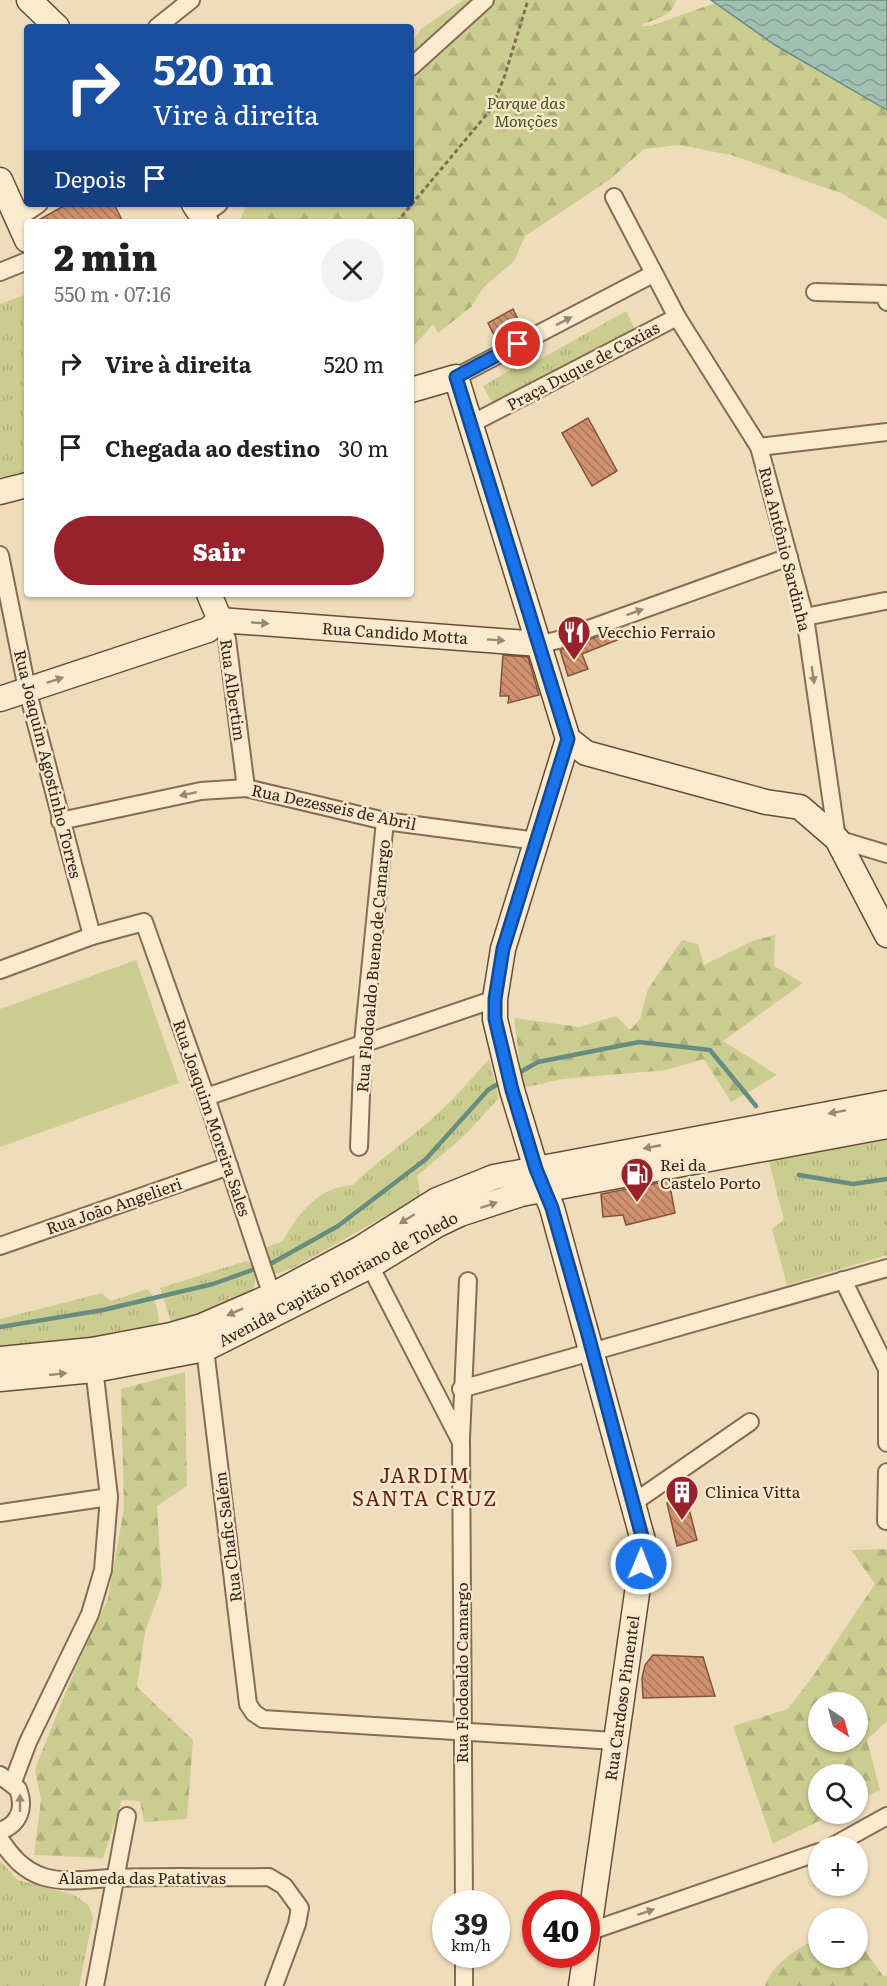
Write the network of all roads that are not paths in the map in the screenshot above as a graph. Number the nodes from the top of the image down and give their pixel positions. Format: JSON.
{"nodes":[{"id":1,"x":29,"y":0,"type":"edge"},
{"id":2,"x":191,"y":0,"type":"edge"},
{"id":3,"x":485,"y":0,"type":"edge"},
{"id":4,"x":54,"y":24,"type":"edge"},
{"id":5,"x":161,"y":24,"type":"edge"},
{"id":6,"x":414,"y":63,"type":"edge"},
{"id":7,"x":0,"y":180,"type":"edge"},
{"id":8,"x":614,"y":197,"type":"dead end"},
{"id":9,"x":22,"y":229,"type":"edge"},
{"id":10,"x":24,"y":262,"type":"edge"},
{"id":11,"x":0,"y":272,"type":"edge"},
{"id":12,"x":653,"y":274,"type":"junction"},
{"id":13,"x":815,"y":292,"type":"dead end"},
{"id":14,"x":887,"y":302,"type":"edge"},
{"id":15,"x":677,"y":317,"type":"junction"},
{"id":16,"x":456,"y":377,"type":"junction"},
{"id":17,"x":414,"y":389,"type":"edge"},
{"id":18,"x":471,"y":424,"type":"junction"},
{"id":19,"x":887,"y":432,"type":"edge"},
{"id":20,"x":759,"y":447,"type":"junction"},
{"id":21,"x":24,"y":486,"type":"edge"},
{"id":22,"x":0,"y":492,"type":"edge"},
{"id":23,"x":0,"y":555,"type":"edge"},
{"id":24,"x":789,"y":557,"type":"junction"},
{"id":25,"x":210,"y":597,"type":"edge"},
{"id":26,"x":885,"y":601,"type":"dead end"},
{"id":27,"x":805,"y":617,"type":"junction"},
{"id":28,"x":220,"y":620,"type":"junction"},
{"id":29,"x":540,"y":644,"type":"junction"},
{"id":30,"x":27,"y":689,"type":"junction"},
{"id":31,"x":0,"y":699,"type":"edge"},
{"id":32,"x":568,"y":739,"type":"junction"},
{"id":33,"x":246,"y":788,"type":"junction"},
{"id":34,"x":60,"y":820,"type":"junction"},
{"id":35,"x":385,"y":820,"type":"junction"},
{"id":36,"x":837,"y":839,"type":"junction"},
{"id":37,"x":537,"y":841,"type":"junction"},
{"id":38,"x":887,"y":854,"type":"edge"},
{"id":39,"x":887,"y":935,"type":"edge"},
{"id":40,"x":92,"y":936,"type":"junction"},
{"id":41,"x":0,"y":970,"type":"edge"},
{"id":42,"x":495,"y":999,"type":"junction"},
{"id":43,"x":363,"y":1042,"type":"junction"},
{"id":44,"x":206,"y":1097,"type":"junction"},
{"id":45,"x":887,"y":1103,"type":"edge"},
{"id":46,"x":887,"y":1126,"type":"edge"},
{"id":47,"x":359,"y":1147,"type":"dead end"},
{"id":48,"x":685,"y":1152,"type":"junction"},
{"id":49,"x":229,"y":1166,"type":"junction"},
{"id":50,"x":541,"y":1179,"type":"junction"},
{"id":51,"x":0,"y":1246,"type":"edge"},
{"id":52,"x":365,"y":1257,"type":"junction"},
{"id":53,"x":887,"y":1268,"type":"edge"},
{"id":54,"x":843,"y":1280,"type":"junction"},
{"id":55,"x":468,"y":1281,"type":"dead end"},
{"id":56,"x":272,"y":1296,"type":"junction"},
{"id":57,"x":205,"y":1349,"type":"junction"},
{"id":58,"x":593,"y":1351,"type":"junction"},
{"id":59,"x":0,"y":1359,"type":"edge"},
{"id":60,"x":93,"y":1360,"type":"junction"},
{"id":61,"x":0,"y":1379,"type":"edge"},
{"id":62,"x":461,"y":1389,"type":"junction"},
{"id":63,"x":750,"y":1422,"type":"dead end"},
{"id":64,"x":461,"y":1442,"type":"junction"},
{"id":65,"x":887,"y":1443,"type":"edge"},
{"id":66,"x":887,"y":1472,"type":"edge"},
{"id":67,"x":109,"y":1497,"type":"junction"},
{"id":68,"x":633,"y":1503,"type":"junction"},
{"id":69,"x":0,"y":1513,"type":"edge"},
{"id":70,"x":886,"y":1521,"type":"edge"},
{"id":71,"x":463,"y":1731,"type":"junction"},
{"id":72,"x":615,"y":1741,"type":"junction"},
{"id":73,"x":6,"y":1779,"type":"edge"},
{"id":74,"x":127,"y":1816,"type":"dead end"},
{"id":75,"x":887,"y":1816,"type":"edge"},
{"id":76,"x":0,"y":1831,"type":"edge"},
{"id":77,"x":851,"y":1836,"type":"edge"},
{"id":78,"x":0,"y":1839,"type":"edge"},
{"id":79,"x":808,"y":1856,"type":"edge"},
{"id":80,"x":117,"y":1878,"type":"junction"},
{"id":81,"x":464,"y":1890,"type":"edge"},
{"id":82,"x":596,"y":1890,"type":"edge"},
{"id":83,"x":600,"y":1928,"type":"edge"},
{"id":84,"x":464,"y":1968,"type":"edge"},
{"id":85,"x":584,"y":1968,"type":"edge"},
{"id":86,"x":95,"y":1986,"type":"edge"},
{"id":87,"x":274,"y":1986,"type":"edge"},
{"id":88,"x":464,"y":1986,"type":"edge"},
{"id":89,"x":581,"y":1986,"type":"edge"}],
"edges":[{"from":1,"to":4,"type":"street"},
{"from":2,"to":5,"type":"street"},
{"from":3,"to":6,"type":"street"},
{"from":7,"to":9,"type":"street"},
{"from":8,"to":12,"type":"street","name":"Praça Duque de Caxias"},
{"from":10,"to":11,"type":"street"},
{"from":12,"to":15,"type":"street","name":"Praça Duque de Caxias"},
{"from":16,"to":12,"type":"street","one_way":true},
{"from":13,"to":14,"type":"street"},
{"from":15,"to":18,"type":"street","name":"Praça Duque de Caxias"},
{"from":15,"to":20,"type":"street","name":"Rua Antônio Sardinha"},
{"from":16,"to":17,"type":"street"},
{"from":16,"to":18,"type":"street"},
{"from":18,"to":29,"type":"street"},
{"from":19,"to":20,"type":"street"},
{"from":20,"to":24,"type":"street","name":"Rua Antônio Sardinha"},
{"from":21,"to":22,"type":"street"},
{"from":23,"to":30,"type":"street","name":"Rua Joaquim Agostinho Torres"},
{"from":24,"to":27,"type":"street","name":"Rua Antônio Sardinha"},
{"from":29,"to":24,"type":"street","name":"Rua Candido Motta","one_way":true},
{"from":25,"to":28,"type":"street","name":"Rua Albertim"},
{"from":26,"to":27,"type":"street"},
{"from":27,"to":36,"type":"street","name":"Rua Antônio Sardinha","one_way":true},
{"from":28,"to":29,"type":"street","name":"Rua Candido Motta","one_way":true},
{"from":30,"to":28,"type":"street","one_way":true},
{"from":28,"to":33,"type":"street","name":"Rua Albertim"},
{"from":29,"to":32,"type":"street"},
{"from":30,"to":31,"type":"street"},
{"from":30,"to":34,"type":"street","name":"Rua Joaquim Agostinho Torres"},
{"from":32,"to":36,"type":"street"},
{"from":32,"to":37,"type":"street","name":"Rua Cardoso Pimentel"},
{"from":33,"to":34,"type":"street","name":"Rua Dezesseis de Abril","one_way":true},
{"from":33,"to":35,"type":"street","name":"Rua Dezesseis de Abril"},
{"from":34,"to":40,"type":"street","name":"Rua Joaquim Agostinho Torres"},
{"from":35,"to":37,"type":"street","name":"Rua Dezesseis de Abril"},
{"from":35,"to":43,"type":"street","name":"Rua Flodoaldo Bueno de Camargo"},
{"from":36,"to":38,"type":"street"},
{"from":36,"to":39,"type":"street"},
{"from":37,"to":42,"type":"street","name":"Rua Cardoso Pimentel"},
{"from":40,"to":41,"type":"street"},
{"from":40,"to":44,"type":"street","name":"Rua Joaquim Moreira Sales"},
{"from":42,"to":43,"type":"street"},
{"from":42,"to":50,"type":"street","name":"Rua Cardoso Pimentel"},
{"from":43,"to":44,"type":"street"},
{"from":43,"to":47,"type":"street","name":"Rua Flodoaldo Bueno de Camargo"},
{"from":44,"to":49,"type":"street","name":"Rua Joaquim Moreira Sales"},
{"from":45,"to":48,"type":"street","name":"Avenida Capitão Floriano de Toledo","one_way":true},
{"from":46,"to":48,"type":"street","name":"Avenida Capitão Floriano de Toledo"},
{"from":48,"to":50,"type":"street","name":"Avenida Capitão Floriano de Toledo"},
{"from":49,"to":51,"type":"street","name":"Rua João Angelieri"},
{"from":49,"to":56,"type":"street","name":"Rua Joaquim Moreira Sales"},
{"from":50,"to":52,"type":"street","name":"Avenida Capitão Floriano de Toledo"},
{"from":50,"to":58,"type":"street","name":"Rua Cardoso Pimentel"},
{"from":52,"to":56,"type":"street","name":"Avenida Capitão Floriano de Toledo"},
{"from":52,"to":64,"type":"street","name":"Rua Flodoaldo Camargo"},
{"from":53,"to":54,"type":"street"},
{"from":54,"to":58,"type":"street"},
{"from":54,"to":65,"type":"street"},
{"from":55,"to":62,"type":"street","name":"Rua Flodoaldo Camargo"},
{"from":56,"to":57,"type":"street","name":"Avenida Capitão Floriano de Toledo"},
{"from":56,"to":60,"type":"street","name":"Avenida Capitão Floriano de Toledo","one_way":true},
{"from":57,"to":60,"type":"street","name":"Avenida Capitão Floriano de Toledo"},
{"from":57,"to":71,"type":"street","name":"Rua Chafic Salém"},
{"from":58,"to":62,"type":"street"},
{"from":58,"to":68,"type":"street","name":"Rua Cardoso Pimentel"},
{"from":59,"to":60,"type":"street","name":"Avenida Capitão Floriano de Toledo"},
{"from":61,"to":60,"type":"street","name":"Avenida Capitão Floriano de Toledo","one_way":true},
{"from":60,"to":67,"type":"street"},
{"from":62,"to":64,"type":"street","name":"Rua Flodoaldo Camargo"},
{"from":63,"to":68,"type":"street"},
{"from":64,"to":71,"type":"street","name":"Rua Flodoaldo Camargo"},
{"from":66,"to":70,"type":"street"},
{"from":67,"to":69,"type":"street"},
{"from":67,"to":73,"type":"street"},
{"from":68,"to":72,"type":"street","name":"Rua Cardoso Pimentel"},
{"from":71,"to":72,"type":"street"},
{"from":71,"to":81,"type":"street","name":"Rua Flodoaldo Camargo"},
{"from":72,"to":82,"type":"street","name":"Rua Cardoso Pimentel"},
{"from":76,"to":73,"type":"street","one_way":true},
{"from":74,"to":80,"type":"street"},
{"from":75,"to":77,"type":"street"},
{"from":78,"to":80,"type":"street","name":"Alameda das Patativas"},
{"from":83,"to":79,"type":"street","one_way":true},
{"from":80,"to":86,"type":"street"},
{"from":80,"to":87,"type":"street","name":"Alameda das Patativas"},
{"from":84,"to":88,"type":"street"},
{"from":85,"to":89,"type":"street","name":"Rua Cardoso Pimentel"}]}
